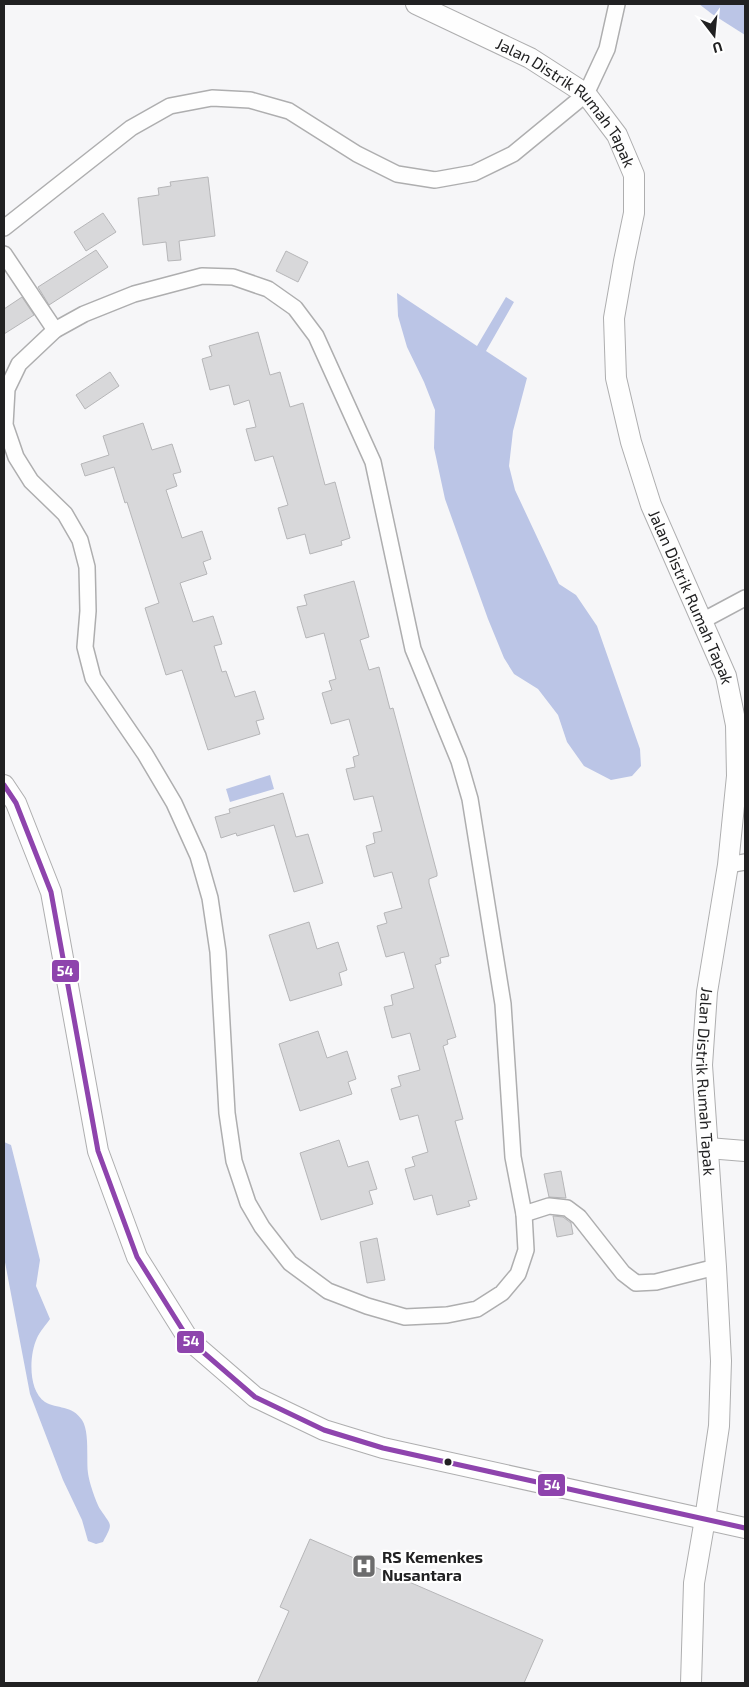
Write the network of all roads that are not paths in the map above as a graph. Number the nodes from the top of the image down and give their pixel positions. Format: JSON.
{"nodes":[{"id":1,"x":416,"y":4,"type":"edge"},
{"id":2,"x":617,"y":4,"type":"edge"},
{"id":3,"x":586,"y":94,"type":"junction"},
{"id":4,"x":4,"y":228,"type":"edge"},
{"id":5,"x":4,"y":254,"type":"edge"},
{"id":6,"x":55,"y":330,"type":"junction"},
{"id":7,"x":5,"y":425,"type":"edge"},
{"id":8,"x":745,"y":598,"type":"edge"},
{"id":9,"x":702,"y":621,"type":"junction"},
{"id":10,"x":4,"y":785,"type":"edge"},
{"id":11,"x":737,"y":863,"type":"edge"},
{"id":12,"x":708,"y":1148,"type":"junction"},
{"id":13,"x":745,"y":1151,"type":"edge"},
{"id":14,"x":524,"y":1214,"type":"junction"},
{"id":15,"x":716,"y":1267,"type":"junction"},
{"id":16,"x":705,"y":1519,"type":"junction"},
{"id":17,"x":745,"y":1528,"type":"edge"},
{"id":18,"x":691,"y":1683,"type":"edge"}],
"edges":[{"from":1,"to":3,"type":"street","name":"Jalan Distrik Rumah Tapak"},
{"from":2,"to":3,"type":"street"},
{"from":3,"to":4,"type":"street"},
{"from":3,"to":9,"type":"street","name":"Jalan Distrik Rumah Tapak"},
{"from":5,"to":6,"type":"street"},
{"from":6,"to":7,"type":"street"},
{"from":6,"to":14,"type":"street"},
{"from":7,"to":14,"type":"street"},
{"from":8,"to":9,"type":"street"},
{"from":9,"to":11,"type":"street","name":"Jalan Distrik Rumah Tapak"},
{"from":10,"to":16,"type":"street"},
{"from":11,"to":12,"type":"street","name":"Jalan Distrik Rumah Tapak"},
{"from":12,"to":13,"type":"street"},
{"from":12,"to":15,"type":"street","name":"Jalan Distrik Rumah Tapak"},
{"from":14,"to":15,"type":"street"},
{"from":15,"to":16,"type":"street","name":"Jalan Distrik Rumah Tapak"},
{"from":16,"to":17,"type":"street"},
{"from":16,"to":18,"type":"street","name":"Jalan Distrik Rumah Tapak"}]}
